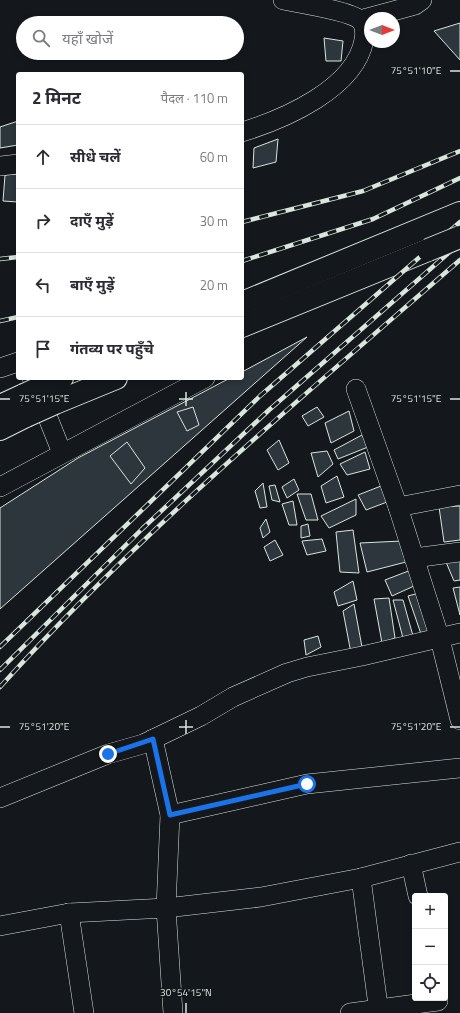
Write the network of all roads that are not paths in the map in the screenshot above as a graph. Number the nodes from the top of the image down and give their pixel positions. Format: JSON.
{"nodes":[{"id":1,"x":283,"y":0,"type":"edge"},
{"id":2,"x":422,"y":0,"type":"edge"},
{"id":3,"x":360,"y":20,"type":"junction"},
{"id":4,"x":244,"y":131,"type":"edge"},
{"id":5,"x":16,"y":164,"type":"edge"},
{"id":6,"x":0,"y":166,"type":"edge"},
{"id":7,"x":460,"y":213,"type":"edge"},
{"id":8,"x":460,"y":237,"type":"edge"},
{"id":9,"x":244,"y":302,"type":"edge"},
{"id":10,"x":244,"y":325,"type":"edge"},
{"id":11,"x":16,"y":363,"type":"edge"},
{"id":12,"x":0,"y":368,"type":"edge"},
{"id":13,"x":33,"y":380,"type":"edge"},
{"id":14,"x":58,"y":380,"type":"edge"},
{"id":15,"x":111,"y":380,"type":"edge"},
{"id":16,"x":201,"y":380,"type":"edge"},
{"id":17,"x":356,"y":389,"type":"dead end"},
{"id":18,"x":0,"y":406,"type":"edge"},
{"id":19,"x":0,"y":429,"type":"edge"},
{"id":20,"x":62,"y":453,"type":"junction"},
{"id":21,"x":0,"y":487,"type":"edge"},
{"id":22,"x":460,"y":495,"type":"edge"},
{"id":23,"x":398,"y":507,"type":"junction"},
{"id":24,"x":460,"y":552,"type":"edge"},
{"id":25,"x":414,"y":558,"type":"junction"},
{"id":26,"x":460,"y":633,"type":"edge"},
{"id":27,"x":440,"y":639,"type":"junction"},
{"id":28,"x":457,"y":696,"type":"edge"},
{"id":29,"x":460,"y":720,"type":"edge"},
{"id":30,"x":153,"y":739,"type":"junction"},
{"id":31,"x":460,"y":768,"type":"edge"},
{"id":32,"x":0,"y":798,"type":"edge"},
{"id":33,"x":170,"y":815,"type":"junction"},
{"id":34,"x":460,"y":852,"type":"edge"},
{"id":35,"x":411,"y":864,"type":"junction"},
{"id":36,"x":361,"y":878,"type":"junction"},
{"id":37,"x":417,"y":893,"type":"edge"},
{"id":38,"x":166,"y":908,"type":"junction"},
{"id":39,"x":69,"y":913,"type":"junction"},
{"id":40,"x":0,"y":926,"type":"edge"},
{"id":41,"x":439,"y":1004,"type":"edge"},
{"id":42,"x":378,"y":1011,"type":"edge"},
{"id":43,"x":84,"y":1013,"type":"edge"},
{"id":44,"x":173,"y":1013,"type":"edge"},
{"id":45,"x":350,"y":1013,"type":"edge"}],
"edges":[{"from":1,"to":3,"type":"street"},
{"from":2,"to":3,"type":"street"},
{"from":3,"to":4,"type":"street"},
{"from":5,"to":6,"type":"street"},
{"from":7,"to":9,"type":"main road"},
{"from":8,"to":10,"type":"main road","bridge":true},
{"from":11,"to":12,"type":"street"},
{"from":13,"to":20,"type":"street"},
{"from":14,"to":18,"type":"main road","bridge":true},
{"from":15,"to":19,"type":"main road","bridge":true},
{"from":16,"to":20,"type":"street"},
{"from":17,"to":23,"type":"street"},
{"from":20,"to":21,"type":"street"},
{"from":22,"to":23,"type":"street"},
{"from":23,"to":25,"type":"street"},
{"from":24,"to":25,"type":"street"},
{"from":25,"to":27,"type":"street"},
{"from":26,"to":27,"type":"street"},
{"from":27,"to":28,"type":"street"},
{"from":27,"to":30,"type":"street"},
{"from":28,"to":29,"type":"street"},
{"from":30,"to":32,"type":"street"},
{"from":30,"to":33,"type":"street"},
{"from":31,"to":33,"type":"street"},
{"from":33,"to":38,"type":"street"},
{"from":34,"to":35,"type":"street"},
{"from":35,"to":36,"type":"street"},
{"from":35,"to":37,"type":"street"},
{"from":36,"to":38,"type":"street"},
{"from":36,"to":42,"type":"street"},
{"from":38,"to":39,"type":"street"},
{"from":38,"to":44,"type":"street"},
{"from":39,"to":40,"type":"street"},
{"from":39,"to":43,"type":"street"},
{"from":41,"to":42,"type":"street"},
{"from":42,"to":45,"type":"street"}]}
